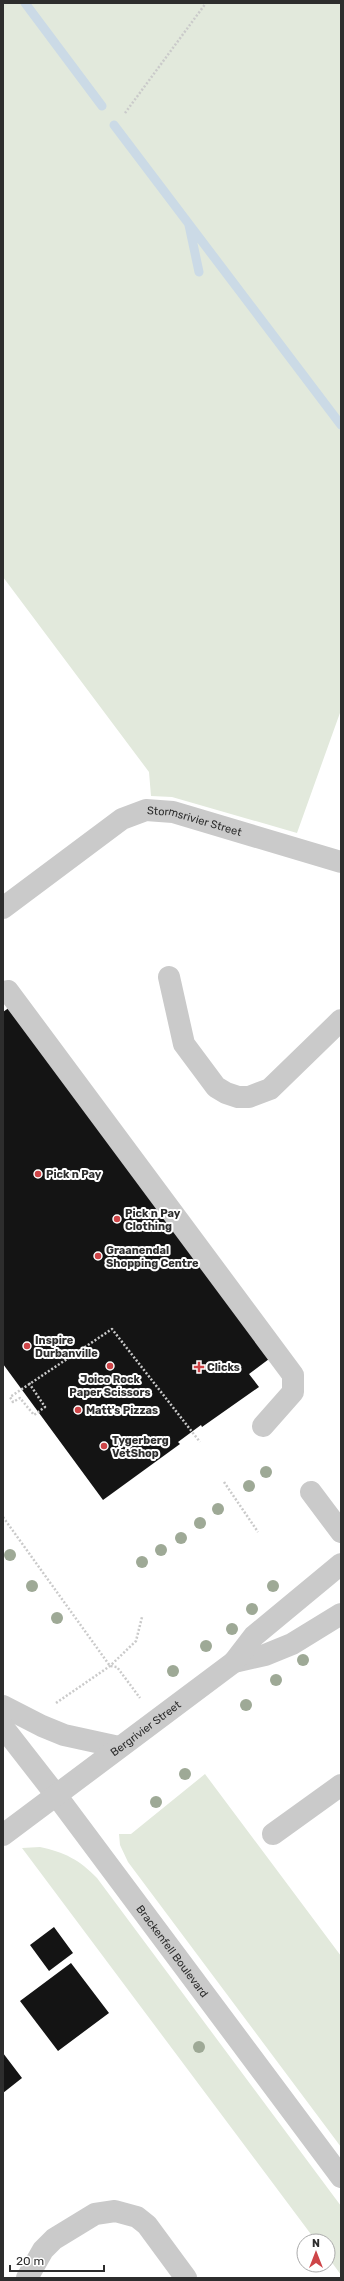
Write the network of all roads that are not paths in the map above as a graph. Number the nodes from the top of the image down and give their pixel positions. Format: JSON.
{"nodes":[{"id":1,"x":341,"y":862,"type":"edge"},
{"id":2,"x":3,"y":908,"type":"edge"},
{"id":3,"x":169,"y":977,"type":"dead end"},
{"id":4,"x":8,"y":992,"type":"dead end"},
{"id":5,"x":341,"y":1020,"type":"edge"},
{"id":6,"x":262,"y":1426,"type":"dead end"},
{"id":7,"x":311,"y":1492,"type":"dead end"},
{"id":8,"x":341,"y":1532,"type":"edge"},
{"id":9,"x":341,"y":1564,"type":"edge"},
{"id":10,"x":341,"y":1614,"type":"edge"},
{"id":11,"x":234,"y":1662,"type":"junction"},
{"id":12,"x":3,"y":1706,"type":"edge"},
{"id":13,"x":3,"y":1727,"type":"edge"},
{"id":14,"x":119,"y":1747,"type":"junction"},
{"id":15,"x":341,"y":1785,"type":"edge"},
{"id":16,"x":56,"y":1795,"type":"junction"},
{"id":17,"x":273,"y":1834,"type":"dead end"},
{"id":18,"x":3,"y":1835,"type":"edge"},
{"id":19,"x":341,"y":2177,"type":"edge"},
{"id":20,"x":27,"y":2278,"type":"edge"},
{"id":21,"x":186,"y":2278,"type":"edge"}],
"edges":[{"from":1,"to":2,"type":"street","name":"Stormsrivier Street"},
{"from":3,"to":5,"type":"street"},
{"from":4,"to":6,"type":"street"},
{"from":7,"to":8,"type":"street"},
{"from":9,"to":11,"type":"street","name":"Bergrivier Street"},
{"from":10,"to":11,"type":"street","name":"Bergrivier Street"},
{"from":11,"to":14,"type":"street","name":"Bergrivier Street"},
{"from":12,"to":14,"type":"street"},
{"from":13,"to":16,"type":"street","name":"Brackenfell Boulevard"},
{"from":14,"to":16,"type":"street","name":"Bergrivier Street"},
{"from":15,"to":17,"type":"street"},
{"from":16,"to":18,"type":"street","name":"Bergrivier Street"},
{"from":16,"to":19,"type":"street","name":"Brackenfell Boulevard"},
{"from":20,"to":21,"type":"street"}]}
